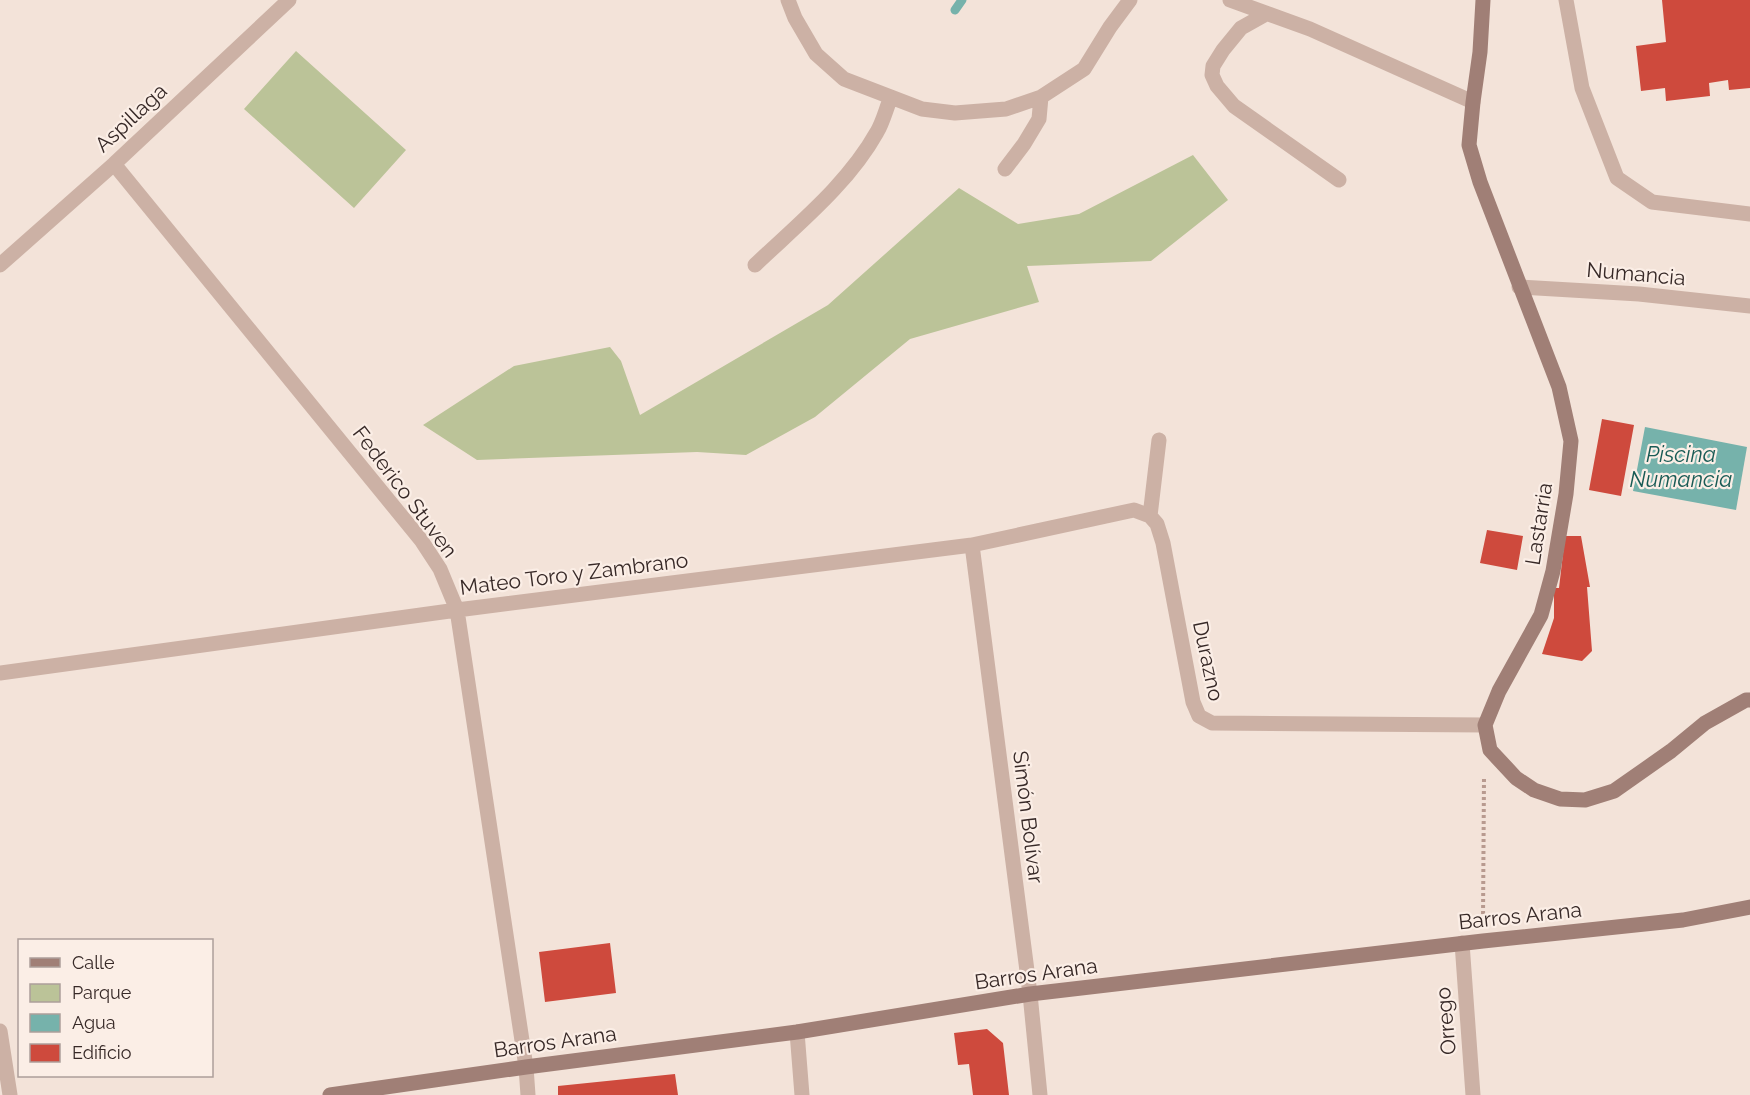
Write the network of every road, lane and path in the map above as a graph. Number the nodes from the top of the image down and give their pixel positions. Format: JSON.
{"nodes":[{"id":1,"x":289,"y":0,"type":"edge"},
{"id":2,"x":788,"y":0,"type":"edge"},
{"id":3,"x":1130,"y":0,"type":"edge"},
{"id":4,"x":1230,"y":0,"type":"edge"},
{"id":5,"x":1484,"y":0,"type":"edge"},
{"id":6,"x":1566,"y":0,"type":"edge"},
{"id":7,"x":1266,"y":14,"type":"junction"},
{"id":8,"x":891,"y":97,"type":"junction"},
{"id":9,"x":1041,"y":97,"type":"junction"},
{"id":10,"x":1473,"y":102,"type":"junction"},
{"id":11,"x":114,"y":164,"type":"junction"},
{"id":12,"x":1005,"y":169,"type":"dead end"},
{"id":13,"x":1339,"y":180,"type":"dead end"},
{"id":14,"x":1750,"y":214,"type":"edge"},
{"id":15,"x":0,"y":264,"type":"edge"},
{"id":16,"x":755,"y":264,"type":"dead end"},
{"id":17,"x":1519,"y":287,"type":"junction"},
{"id":18,"x":1750,"y":306,"type":"edge"},
{"id":19,"x":1160,"y":440,"type":"dead end"},
{"id":20,"x":1150,"y":516,"type":"junction"},
{"id":21,"x":972,"y":545,"type":"junction"},
{"id":22,"x":458,"y":610,"type":"junction"},
{"id":23,"x":0,"y":673,"type":"edge"},
{"id":24,"x":1750,"y":700,"type":"edge"},
{"id":25,"x":1485,"y":725,"type":"junction"},
{"id":26,"x":1490,"y":750,"type":"junction"},
{"id":27,"x":1750,"y":907,"type":"edge"},
{"id":28,"x":1483,"y":941,"type":"junction"},
{"id":29,"x":1462,"y":943,"type":"junction"},
{"id":30,"x":1030,"y":994,"type":"junction"},
{"id":31,"x":0,"y":1030,"type":"edge"},
{"id":32,"x":797,"y":1032,"type":"junction"},
{"id":33,"x":526,"y":1067,"type":"junction"},
{"id":34,"x":10,"y":1095,"type":"edge"},
{"id":35,"x":330,"y":1095,"type":"edge"},
{"id":36,"x":528,"y":1095,"type":"edge"},
{"id":37,"x":802,"y":1095,"type":"edge"},
{"id":38,"x":1040,"y":1095,"type":"edge"},
{"id":39,"x":1473,"y":1095,"type":"edge"}],
"edges":[{"from":1,"to":11,"type":"street","name":"Aspillaga"},
{"from":2,"to":8,"type":"street"},
{"from":3,"to":9,"type":"street"},
{"from":4,"to":7,"type":"street"},
{"from":5,"to":10,"type":"street","name":"Lastarria"},
{"from":6,"to":14,"type":"street"},
{"from":7,"to":10,"type":"street"},
{"from":7,"to":13,"type":"street"},
{"from":8,"to":9,"type":"street"},
{"from":8,"to":16,"type":"street"},
{"from":9,"to":12,"type":"street"},
{"from":10,"to":17,"type":"street","name":"Lastarria"},
{"from":11,"to":15,"type":"street","name":"Aspillaga"},
{"from":11,"to":22,"type":"street","name":"Federico Stuven"},
{"from":17,"to":18,"type":"street","name":"Numancia"},
{"from":17,"to":25,"type":"street","name":"Lastarria"},
{"from":19,"to":20,"type":"street"},
{"from":20,"to":21,"type":"street","name":"Mateo Toro y Zambrano"},
{"from":20,"to":25,"type":"street","name":"Durazno"},
{"from":21,"to":22,"type":"street","name":"Mateo Toro y Zambrano"},
{"from":21,"to":30,"type":"street","name":"Simón Bolívar"},
{"from":22,"to":23,"type":"street","name":"Mateo Toro y Zambrano"},
{"from":22,"to":33,"type":"street","name":"Federico Stuven"},
{"from":24,"to":26,"type":"street"},
{"from":25,"to":26,"type":"street"},
{"from":26,"to":28,"type":"path"},
{"from":27,"to":28,"type":"street","name":"Barros Arana"},
{"from":28,"to":29,"type":"street","name":"Barros Arana"},
{"from":29,"to":30,"type":"street","name":"Barros Arana"},
{"from":29,"to":39,"type":"street","name":"Orrego"},
{"from":30,"to":32,"type":"street","name":"Barros Arana"},
{"from":30,"to":38,"type":"street","name":"Simón Bolívar"},
{"from":31,"to":34,"type":"street"},
{"from":32,"to":33,"type":"street","name":"Barros Arana"},
{"from":32,"to":37,"type":"street"},
{"from":33,"to":35,"type":"street","name":"Barros Arana"},
{"from":33,"to":36,"type":"street","name":"Federico Stuven"}]}
